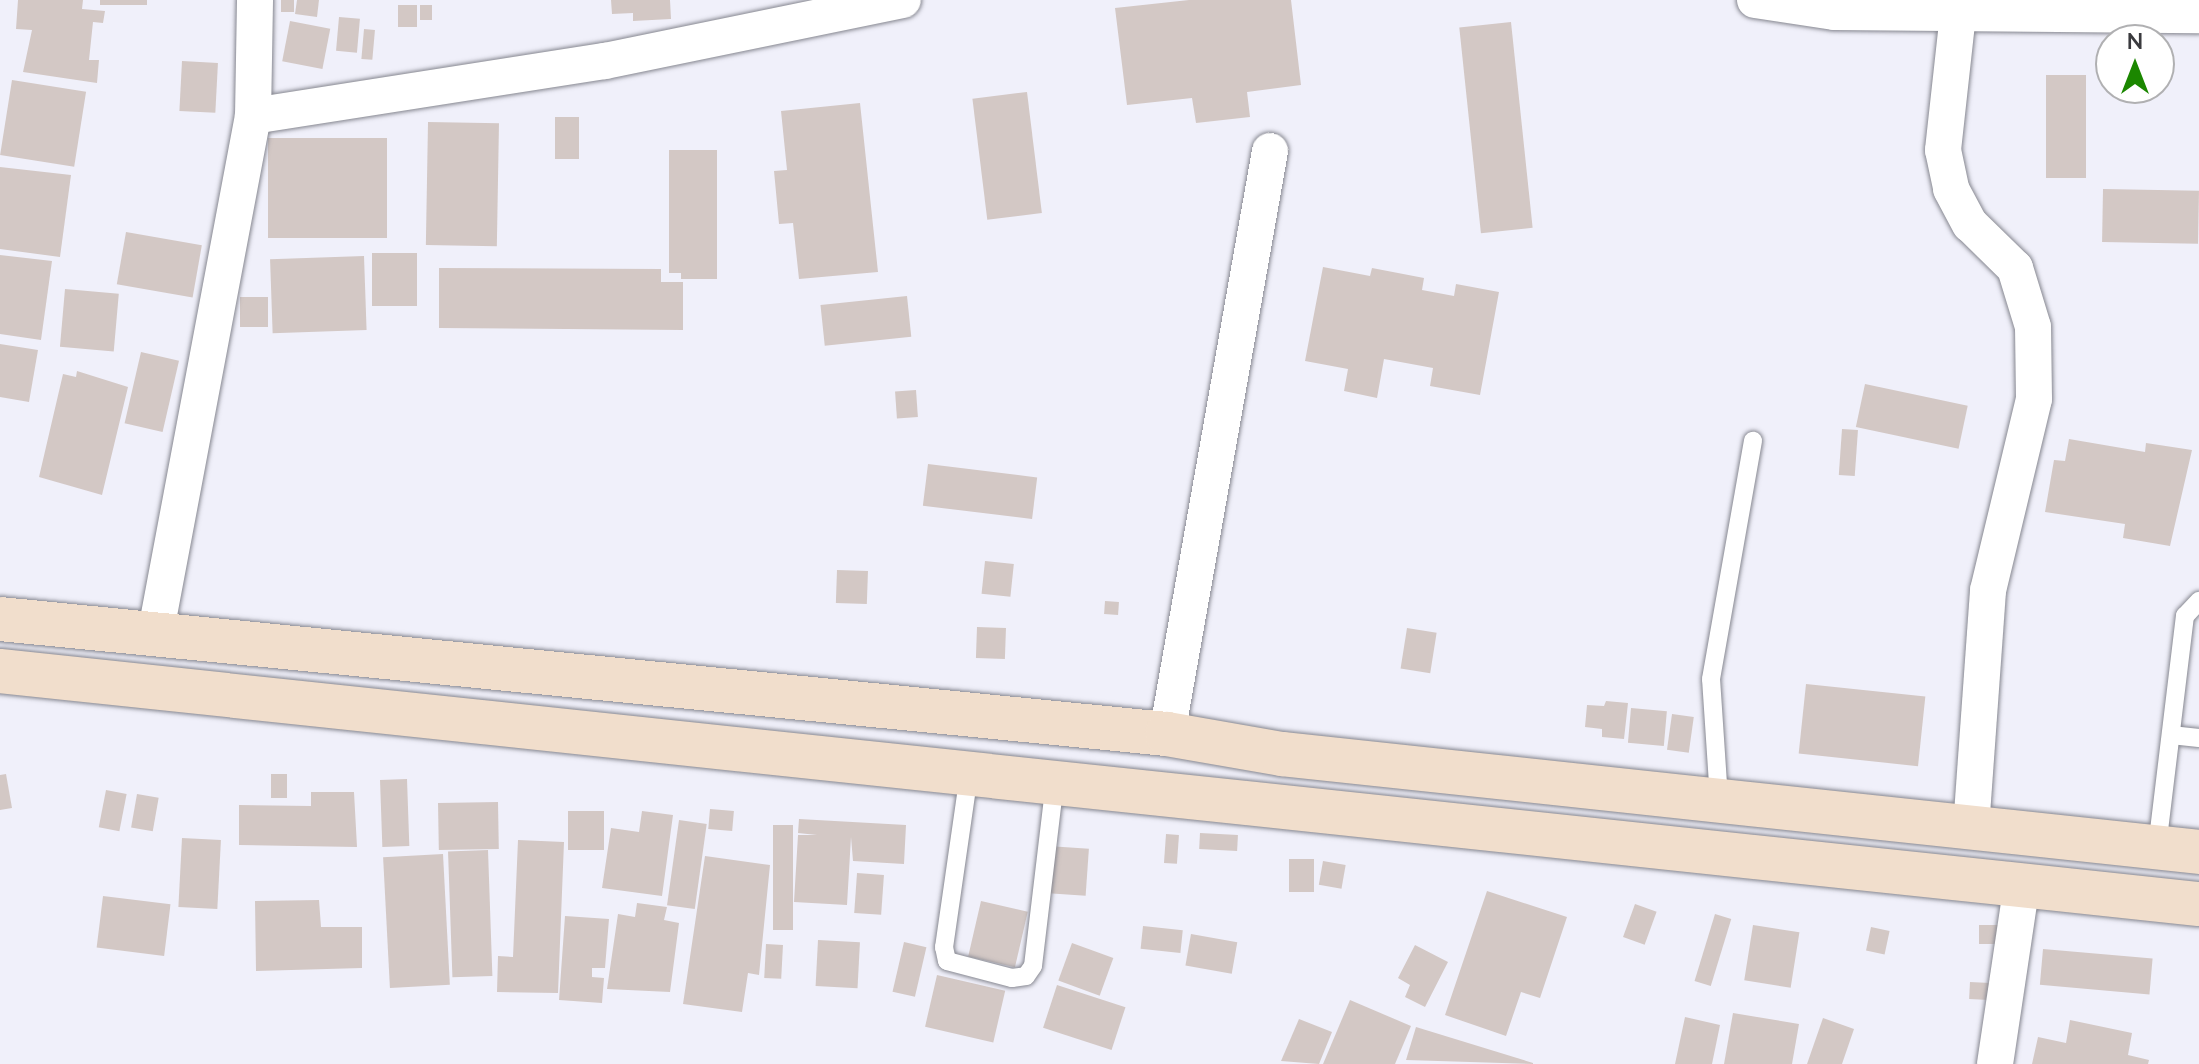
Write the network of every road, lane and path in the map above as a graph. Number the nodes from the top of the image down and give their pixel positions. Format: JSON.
{"nodes":[{"id":1,"x":255,"y":0,"type":"edge"},
{"id":2,"x":903,"y":0,"type":"edge"},
{"id":3,"x":1755,"y":0,"type":"edge"},
{"id":4,"x":1958,"y":14,"type":"junction"},
{"id":5,"x":2199,"y":15,"type":"edge"},
{"id":6,"x":253,"y":116,"type":"junction"},
{"id":7,"x":1270,"y":151,"type":"dead end"},
{"id":8,"x":1753,"y":441,"type":"dead end"},
{"id":9,"x":2199,"y":601,"type":"edge"},
{"id":10,"x":0,"y":619,"type":"edge"},
{"id":11,"x":155,"y":636,"type":"junction"},
{"id":12,"x":0,"y":671,"type":"edge"},
{"id":13,"x":1167,"y":734,"type":"junction"},
{"id":14,"x":2171,"y":735,"type":"junction"},
{"id":15,"x":2199,"y":738,"type":"edge"},
{"id":16,"x":969,"y":774,"type":"junction"},
{"id":17,"x":1055,"y":781,"type":"junction"},
{"id":18,"x":1719,"y":799,"type":"junction"},
{"id":19,"x":1971,"y":826,"type":"junction"},
{"id":20,"x":2178,"y":850,"type":"edge"},
{"id":21,"x":2022,"y":884,"type":"junction"},
{"id":22,"x":2199,"y":904,"type":"edge"},
{"id":23,"x":1995,"y":1064,"type":"edge"}],
"edges":[{"from":1,"to":6,"type":"street"},
{"from":2,"to":6,"type":"street"},
{"from":3,"to":4,"type":"street"},
{"from":4,"to":5,"type":"street"},
{"from":4,"to":19,"type":"street"},
{"from":6,"to":11,"type":"street"},
{"from":7,"to":13,"type":"street"},
{"from":8,"to":18,"type":"lane"},
{"from":9,"to":14,"type":"lane"},
{"from":10,"to":11,"type":"main road"},
{"from":11,"to":13,"type":"main road"},
{"from":12,"to":16,"type":"main road"},
{"from":13,"to":18,"type":"main road"},
{"from":14,"to":15,"type":"lane"},
{"from":14,"to":20,"type":"lane"},
{"from":16,"to":17,"type":"main road"},
{"from":16,"to":17,"type":"lane"},
{"from":17,"to":21,"type":"main road"},
{"from":18,"to":19,"type":"main road"},
{"from":19,"to":20,"type":"main road"},
{"from":21,"to":22,"type":"main road"},
{"from":21,"to":23,"type":"street"}]}
